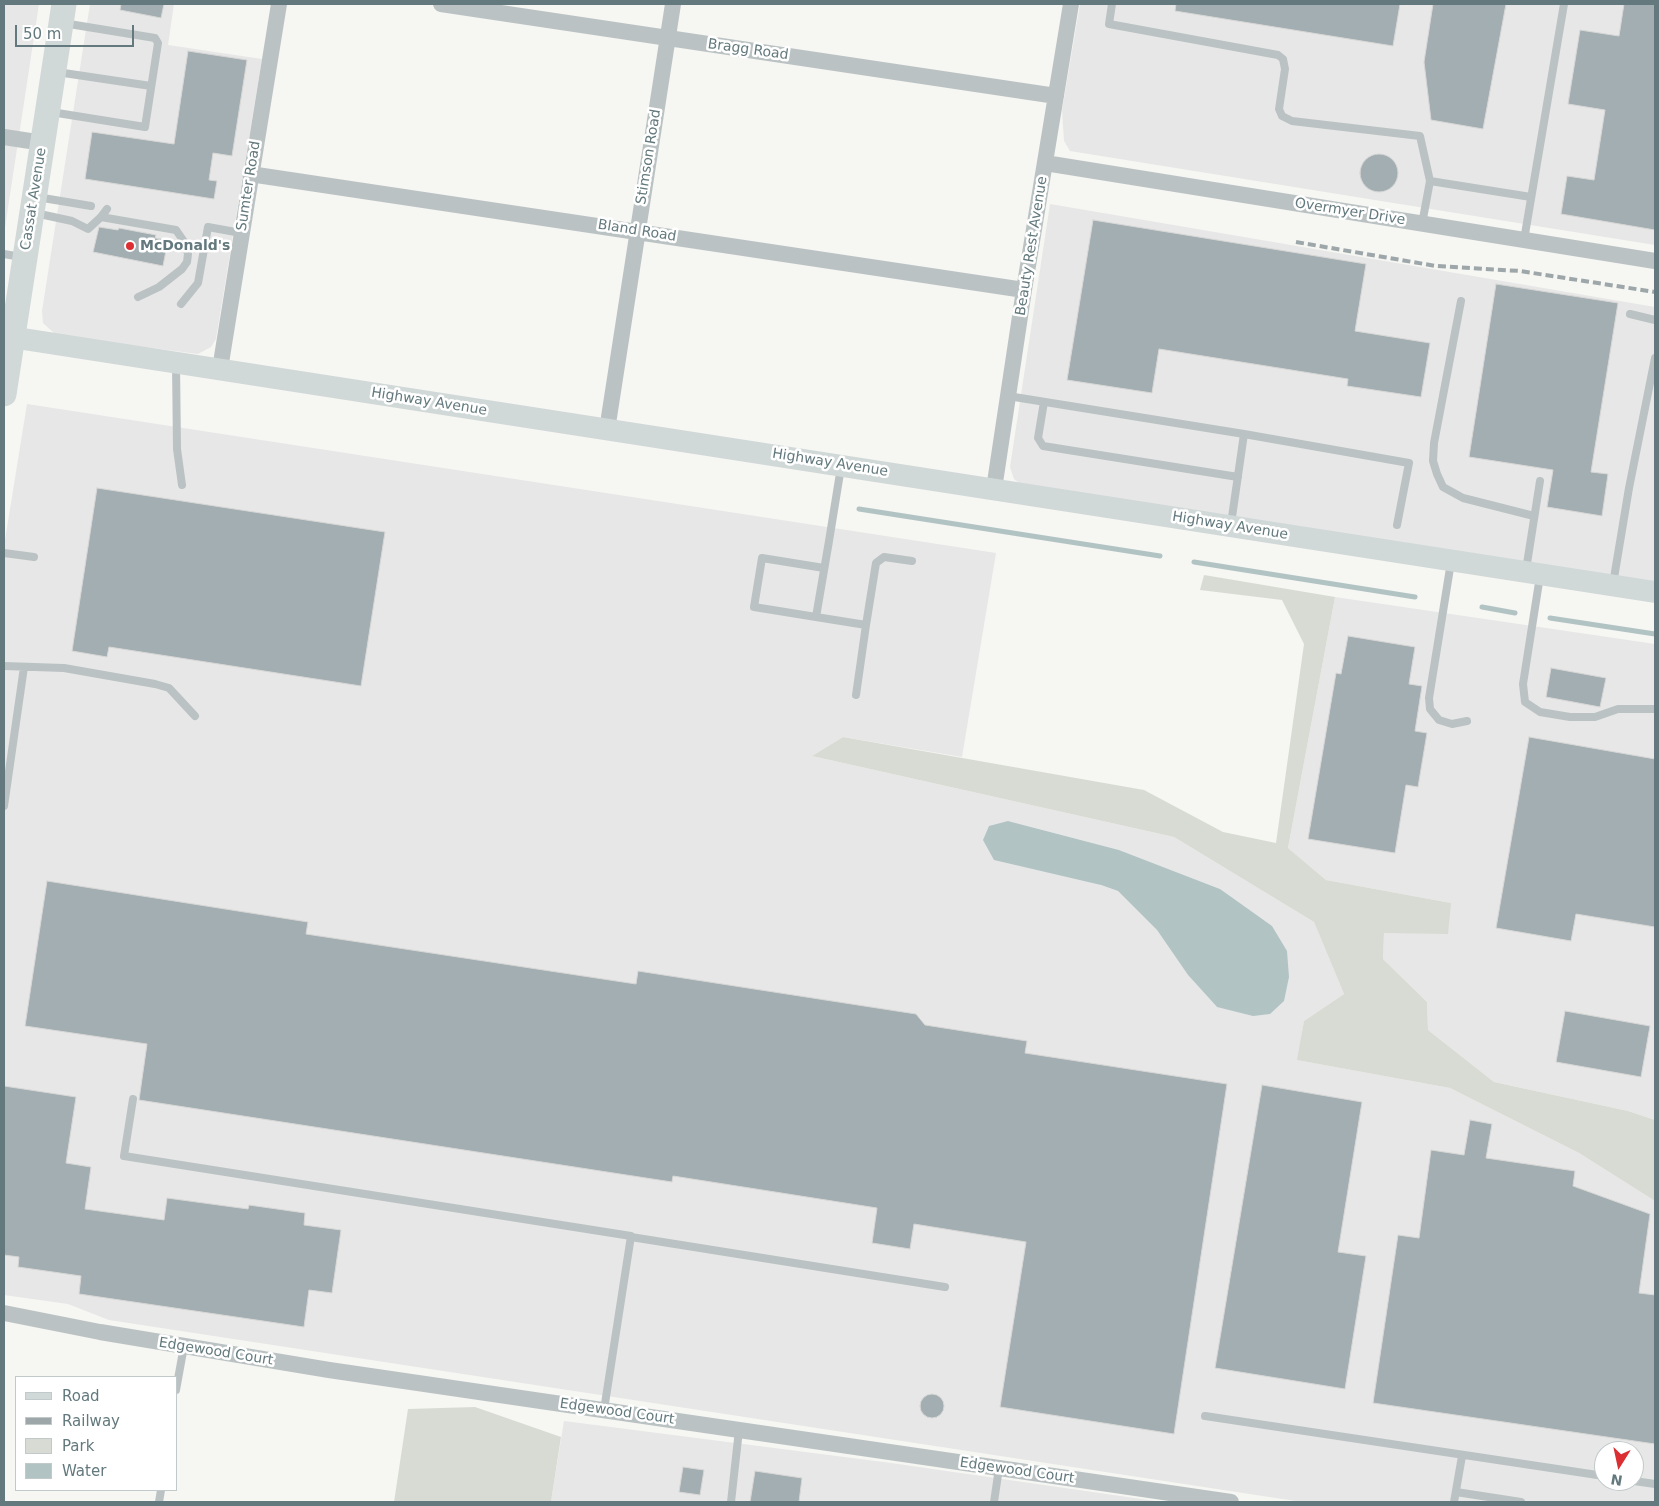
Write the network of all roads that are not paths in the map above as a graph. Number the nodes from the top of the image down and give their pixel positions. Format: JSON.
{"nodes":[{"id":1,"x":279,"y":4,"type":"edge"},
{"id":2,"x":441,"y":4,"type":"edge"},
{"id":3,"x":673,"y":4,"type":"edge"},
{"id":4,"x":1071,"y":4,"type":"edge"},
{"id":5,"x":1112,"y":4,"type":"edge"},
{"id":6,"x":1564,"y":4,"type":"edge"},
{"id":7,"x":63,"y":13,"type":"edge"},
{"id":8,"x":668,"y":38,"type":"junction"},
{"id":9,"x":54,"y":71,"type":"junction"},
{"id":10,"x":151,"y":86,"type":"junction"},
{"id":11,"x":1056,"y":96,"type":"junction"},
{"id":12,"x":48,"y":112,"type":"junction"},
{"id":13,"x":4,"y":137,"type":"edge"},
{"id":14,"x":43,"y":143,"type":"junction"},
{"id":15,"x":1045,"y":163,"type":"junction"},
{"id":16,"x":250,"y":174,"type":"junction"},
{"id":17,"x":1430,"y":181,"type":"junction"},
{"id":18,"x":1531,"y":196,"type":"junction"},
{"id":19,"x":34,"y":205,"type":"junction"},
{"id":20,"x":91,"y":206,"type":"dead end"},
{"id":21,"x":107,"y":209,"type":"dead end"},
{"id":22,"x":101,"y":217,"type":"junction"},
{"id":23,"x":1422,"y":224,"type":"junction"},
{"id":24,"x":637,"y":231,"type":"junction"},
{"id":25,"x":241,"y":233,"type":"junction"},
{"id":26,"x":1524,"y":240,"type":"junction"},
{"id":27,"x":14,"y":256,"type":"edge"},
{"id":28,"x":1655,"y":261,"type":"edge"},
{"id":29,"x":1024,"y":290,"type":"junction"},
{"id":30,"x":138,"y":297,"type":"dead end"},
{"id":31,"x":1461,"y":301,"type":"dead end"},
{"id":32,"x":181,"y":304,"type":"dead end"},
{"id":33,"x":1630,"y":314,"type":"dead end"},
{"id":34,"x":1655,"y":320,"type":"edge"},
{"id":35,"x":8,"y":336,"type":"edge"},
{"id":36,"x":1655,"y":358,"type":"edge"},
{"id":37,"x":176,"y":362,"type":"junction"},
{"id":38,"x":220,"y":369,"type":"junction"},
{"id":39,"x":4,"y":394,"type":"edge"},
{"id":40,"x":1008,"y":396,"type":"junction"},
{"id":41,"x":1044,"y":402,"type":"junction"},
{"id":42,"x":607,"y":430,"type":"junction"},
{"id":43,"x":1244,"y":434,"type":"junction"},
{"id":44,"x":841,"y":465,"type":"junction"},
{"id":45,"x":1238,"y":478,"type":"junction"},
{"id":46,"x":1540,"y":481,"type":"dead end"},
{"id":47,"x":182,"y":484,"type":"dead end"},
{"id":48,"x":994,"y":489,"type":"junction"},
{"id":49,"x":1534,"y":516,"type":"junction"},
{"id":50,"x":1397,"y":525,"type":"dead end"},
{"id":51,"x":1230,"y":526,"type":"junction"},
{"id":52,"x":4,"y":554,"type":"edge"},
{"id":53,"x":34,"y":557,"type":"dead end"},
{"id":54,"x":1452,"y":560,"type":"junction"},
{"id":55,"x":912,"y":561,"type":"dead end"},
{"id":56,"x":824,"y":568,"type":"junction"},
{"id":57,"x":1533,"y":573,"type":"junction"},
{"id":58,"x":1613,"y":585,"type":"junction"},
{"id":59,"x":1655,"y":590,"type":"edge"},
{"id":60,"x":816,"y":617,"type":"junction"},
{"id":61,"x":866,"y":625,"type":"junction"},
{"id":62,"x":4,"y":666,"type":"edge"},
{"id":63,"x":24,"y":667,"type":"junction"},
{"id":64,"x":856,"y":694,"type":"dead end"},
{"id":65,"x":1655,"y":709,"type":"edge"},
{"id":66,"x":195,"y":716,"type":"dead end"},
{"id":67,"x":1467,"y":721,"type":"dead end"},
{"id":68,"x":4,"y":806,"type":"edge"},
{"id":69,"x":133,"y":1099,"type":"dead end"},
{"id":70,"x":631,"y":1237,"type":"junction"},
{"id":71,"x":945,"y":1287,"type":"dead end"},
{"id":72,"x":4,"y":1313,"type":"edge"},
{"id":73,"x":184,"y":1346,"type":"junction"},
{"id":74,"x":178,"y":1379,"type":"edge"},
{"id":75,"x":604,"y":1410,"type":"junction"},
{"id":76,"x":1205,"y":1416,"type":"dead end"},
{"id":77,"x":740,"y":1430,"type":"junction"},
{"id":78,"x":1462,"y":1456,"type":"junction"},
{"id":79,"x":998,"y":1468,"type":"junction"},
{"id":80,"x":1594,"y":1475,"type":"edge"},
{"id":81,"x":1456,"y":1492,"type":"junction"},
{"id":82,"x":1189,"y":1499,"type":"edge"},
{"id":83,"x":731,"y":1502,"type":"edge"},
{"id":84,"x":994,"y":1502,"type":"edge"},
{"id":85,"x":1231,"y":1502,"type":"edge"},
{"id":86,"x":1454,"y":1502,"type":"edge"},
{"id":87,"x":1521,"y":1502,"type":"edge"}],
"edges":[{"from":1,"to":16,"type":"street","name":"Sumter Road"},
{"from":2,"to":8,"type":"street","name":"Bragg Road"},
{"from":3,"to":8,"type":"street","name":"Stimson Road"},
{"from":4,"to":11,"type":"street","name":"Beauty Rest Avenue"},
{"from":5,"to":17,"type":"lane"},
{"from":6,"to":18,"type":"lane"},
{"from":7,"to":9,"type":"main road","name":"Cassat Avenue"},
{"from":7,"to":10,"type":"lane"},
{"from":8,"to":11,"type":"street","name":"Bragg Road"},
{"from":8,"to":24,"type":"street","name":"Stimson Road"},
{"from":9,"to":10,"type":"lane"},
{"from":9,"to":12,"type":"main road","name":"Cassat Avenue"},
{"from":10,"to":12,"type":"lane"},
{"from":11,"to":15,"type":"street","name":"Beauty Rest Avenue"},
{"from":12,"to":14,"type":"main road","name":"Cassat Avenue"},
{"from":13,"to":14,"type":"street"},
{"from":14,"to":19,"type":"main road","name":"Cassat Avenue"},
{"from":15,"to":23,"type":"street","name":"Overmyer Drive"},
{"from":15,"to":29,"type":"street","name":"Beauty Rest Avenue"},
{"from":16,"to":24,"type":"street","name":"Bland Road"},
{"from":16,"to":25,"type":"street","name":"Sumter Road"},
{"from":17,"to":18,"type":"lane"},
{"from":17,"to":23,"type":"lane"},
{"from":18,"to":26,"type":"lane"},
{"from":19,"to":20,"type":"lane"},
{"from":19,"to":22,"type":"lane"},
{"from":19,"to":27,"type":"main road","name":"Cassat Avenue"},
{"from":21,"to":22,"type":"lane"},
{"from":22,"to":30,"type":"lane"},
{"from":23,"to":26,"type":"street","name":"Overmyer Drive"},
{"from":24,"to":29,"type":"street","name":"Bland Road"},
{"from":24,"to":42,"type":"street","name":"Stimson Road"},
{"from":25,"to":32,"type":"lane"},
{"from":25,"to":38,"type":"street","name":"Sumter Road"},
{"from":26,"to":28,"type":"street","name":"Overmyer Drive"},
{"from":27,"to":35,"type":"main road","name":"Cassat Avenue"},
{"from":29,"to":40,"type":"street","name":"Beauty Rest Avenue"},
{"from":31,"to":49,"type":"lane"},
{"from":33,"to":34,"type":"lane"},
{"from":35,"to":37,"type":"street","name":"Highway Avenue"},
{"from":35,"to":39,"type":"main road","name":"Cassat Avenue"},
{"from":36,"to":58,"type":"lane"},
{"from":37,"to":38,"type":"street","name":"Highway Avenue"},
{"from":37,"to":47,"type":"lane"},
{"from":38,"to":42,"type":"street","name":"Highway Avenue"},
{"from":40,"to":41,"type":"lane"},
{"from":40,"to":48,"type":"street","name":"Beauty Rest Avenue"},
{"from":41,"to":43,"type":"lane"},
{"from":41,"to":45,"type":"lane"},
{"from":42,"to":44,"type":"street","name":"Highway Avenue"},
{"from":43,"to":45,"type":"lane"},
{"from":43,"to":50,"type":"lane"},
{"from":44,"to":48,"type":"street","name":"Highway Avenue"},
{"from":44,"to":56,"type":"lane"},
{"from":45,"to":51,"type":"lane"},
{"from":46,"to":49,"type":"lane"},
{"from":48,"to":51,"type":"street","name":"Highway Avenue"},
{"from":49,"to":57,"type":"lane"},
{"from":51,"to":54,"type":"street","name":"Highway Avenue"},
{"from":52,"to":53,"type":"lane"},
{"from":54,"to":57,"type":"street","name":"Highway Avenue"},
{"from":54,"to":67,"type":"lane"},
{"from":55,"to":61,"type":"lane"},
{"from":56,"to":60,"type":"lane"},
{"from":56,"to":60,"type":"lane"},
{"from":57,"to":58,"type":"street","name":"Highway Avenue"},
{"from":57,"to":65,"type":"lane"},
{"from":58,"to":59,"type":"street","name":"Highway Avenue"},
{"from":60,"to":61,"type":"lane"},
{"from":61,"to":64,"type":"lane"},
{"from":62,"to":63,"type":"lane"},
{"from":63,"to":66,"type":"lane"},
{"from":63,"to":68,"type":"lane"},
{"from":69,"to":70,"type":"lane"},
{"from":70,"to":71,"type":"lane"},
{"from":70,"to":75,"type":"lane"},
{"from":72,"to":73,"type":"street","name":"Edgewood Court"},
{"from":73,"to":74,"type":"lane"},
{"from":73,"to":75,"type":"street","name":"Edgewood Court"},
{"from":75,"to":77,"type":"street","name":"Edgewood Court"},
{"from":76,"to":78,"type":"lane"},
{"from":77,"to":79,"type":"street","name":"Edgewood Court"},
{"from":77,"to":83,"type":"lane"},
{"from":78,"to":80,"type":"lane"},
{"from":78,"to":81,"type":"lane"},
{"from":79,"to":82,"type":"street","name":"Edgewood Court"},
{"from":79,"to":84,"type":"lane"},
{"from":81,"to":86,"type":"lane"},
{"from":81,"to":87,"type":"lane"},
{"from":82,"to":85,"type":"street","name":"Edgewood Court"}]}
